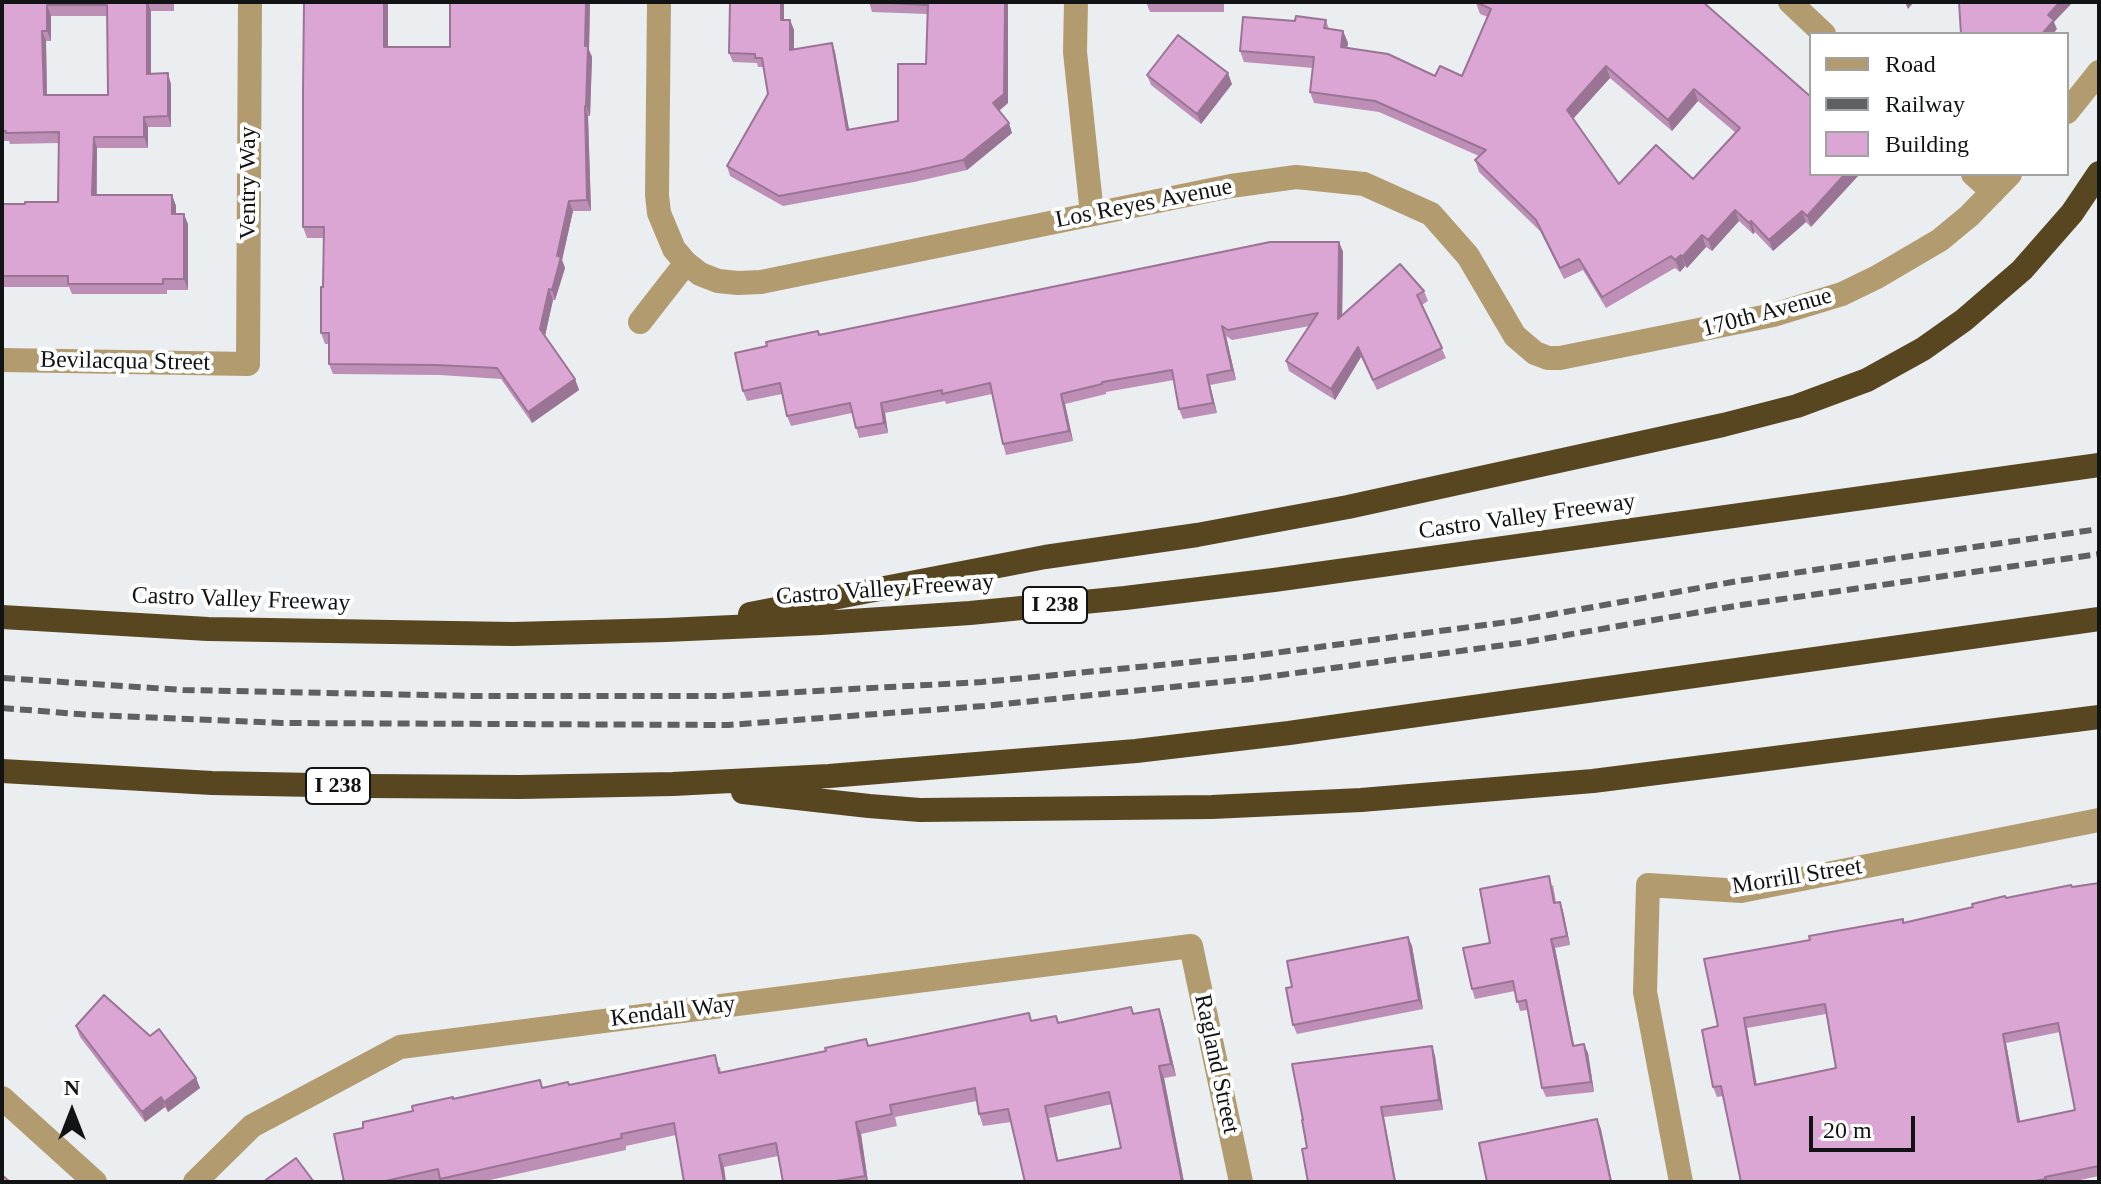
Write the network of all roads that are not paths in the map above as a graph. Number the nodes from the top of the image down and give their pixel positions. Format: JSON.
{"nodes":[{"id":1,"x":250,"y":2,"type":"edge"},
{"id":2,"x":659,"y":2,"type":"edge"},
{"id":3,"x":1076,"y":2,"type":"edge"},
{"id":4,"x":1790,"y":2,"type":"edge"},
{"id":5,"x":1822,"y":32,"type":"edge"},
{"id":6,"x":2099,"y":72,"type":"edge"},
{"id":7,"x":2069,"y":110,"type":"edge"},
{"id":8,"x":2099,"y":173,"type":"edge"},
{"id":9,"x":1975,"y":176,"type":"edge"},
{"id":10,"x":2008,"y":176,"type":"edge"},
{"id":11,"x":1993,"y":192,"type":"junction"},
{"id":12,"x":1092,"y":214,"type":"junction"},
{"id":13,"x":686,"y":263,"type":"junction"},
{"id":14,"x":640,"y":322,"type":"dead end"},
{"id":15,"x":1535,"y":353,"type":"joint"},
{"id":16,"x":2,"y":360,"type":"edge"},
{"id":17,"x":248,"y":364,"type":"joint"},
{"id":18,"x":2099,"y":465,"type":"edge"},
{"id":19,"x":2,"y":617,"type":"edge"},
{"id":20,"x":2099,"y":619,"type":"edge"},
{"id":21,"x":666,"y":630,"type":"junction"},
{"id":22,"x":2099,"y":717,"type":"edge"},
{"id":23,"x":2,"y":771,"type":"edge"},
{"id":24,"x":673,"y":784,"type":"junction"},
{"id":25,"x":2099,"y":820,"type":"edge"},
{"id":26,"x":1191,"y":946,"type":"joint"},
{"id":27,"x":2,"y":1098,"type":"edge"},
{"id":28,"x":95,"y":1182,"type":"edge"},
{"id":29,"x":195,"y":1182,"type":"edge"},
{"id":30,"x":1241,"y":1182,"type":"edge"},
{"id":31,"x":1681,"y":1182,"type":"edge"}],
"edges":[{"from":1,"to":17,"type":"street","name":"Ventry Way"},
{"from":2,"to":13,"type":"street","name":"Los Reyes Avenue"},
{"from":3,"to":12,"type":"street"},
{"from":4,"to":5,"type":"street"},
{"from":6,"to":7,"type":"street"},
{"from":8,"to":21,"type":"highway"},
{"from":9,"to":11,"type":"street"},
{"from":10,"to":11,"type":"street","name":"170th Avenue"},
{"from":11,"to":15,"type":"street","name":"170th Avenue"},
{"from":12,"to":13,"type":"street","name":"Los Reyes Avenue"},
{"from":12,"to":15,"type":"street","name":"Los Reyes Avenue"},
{"from":13,"to":14,"type":"street"},
{"from":16,"to":17,"type":"street","name":"Bevilacqua Street"},
{"from":18,"to":21,"type":"highway","name":"Castro Valley Freeway","number":"I 238"},
{"from":19,"to":21,"type":"highway","name":"Castro Valley Freeway","number":"I 238"},
{"from":20,"to":24,"type":"highway","number":"I 238"},
{"from":22,"to":24,"type":"highway"},
{"from":23,"to":24,"type":"highway","number":"I 238"},
{"from":25,"to":31,"type":"street","name":"Morrill Street"},
{"from":26,"to":29,"type":"street","name":"Kendall Way"},
{"from":26,"to":30,"type":"street","name":"Ragland Street"},
{"from":27,"to":28,"type":"street"}]}
